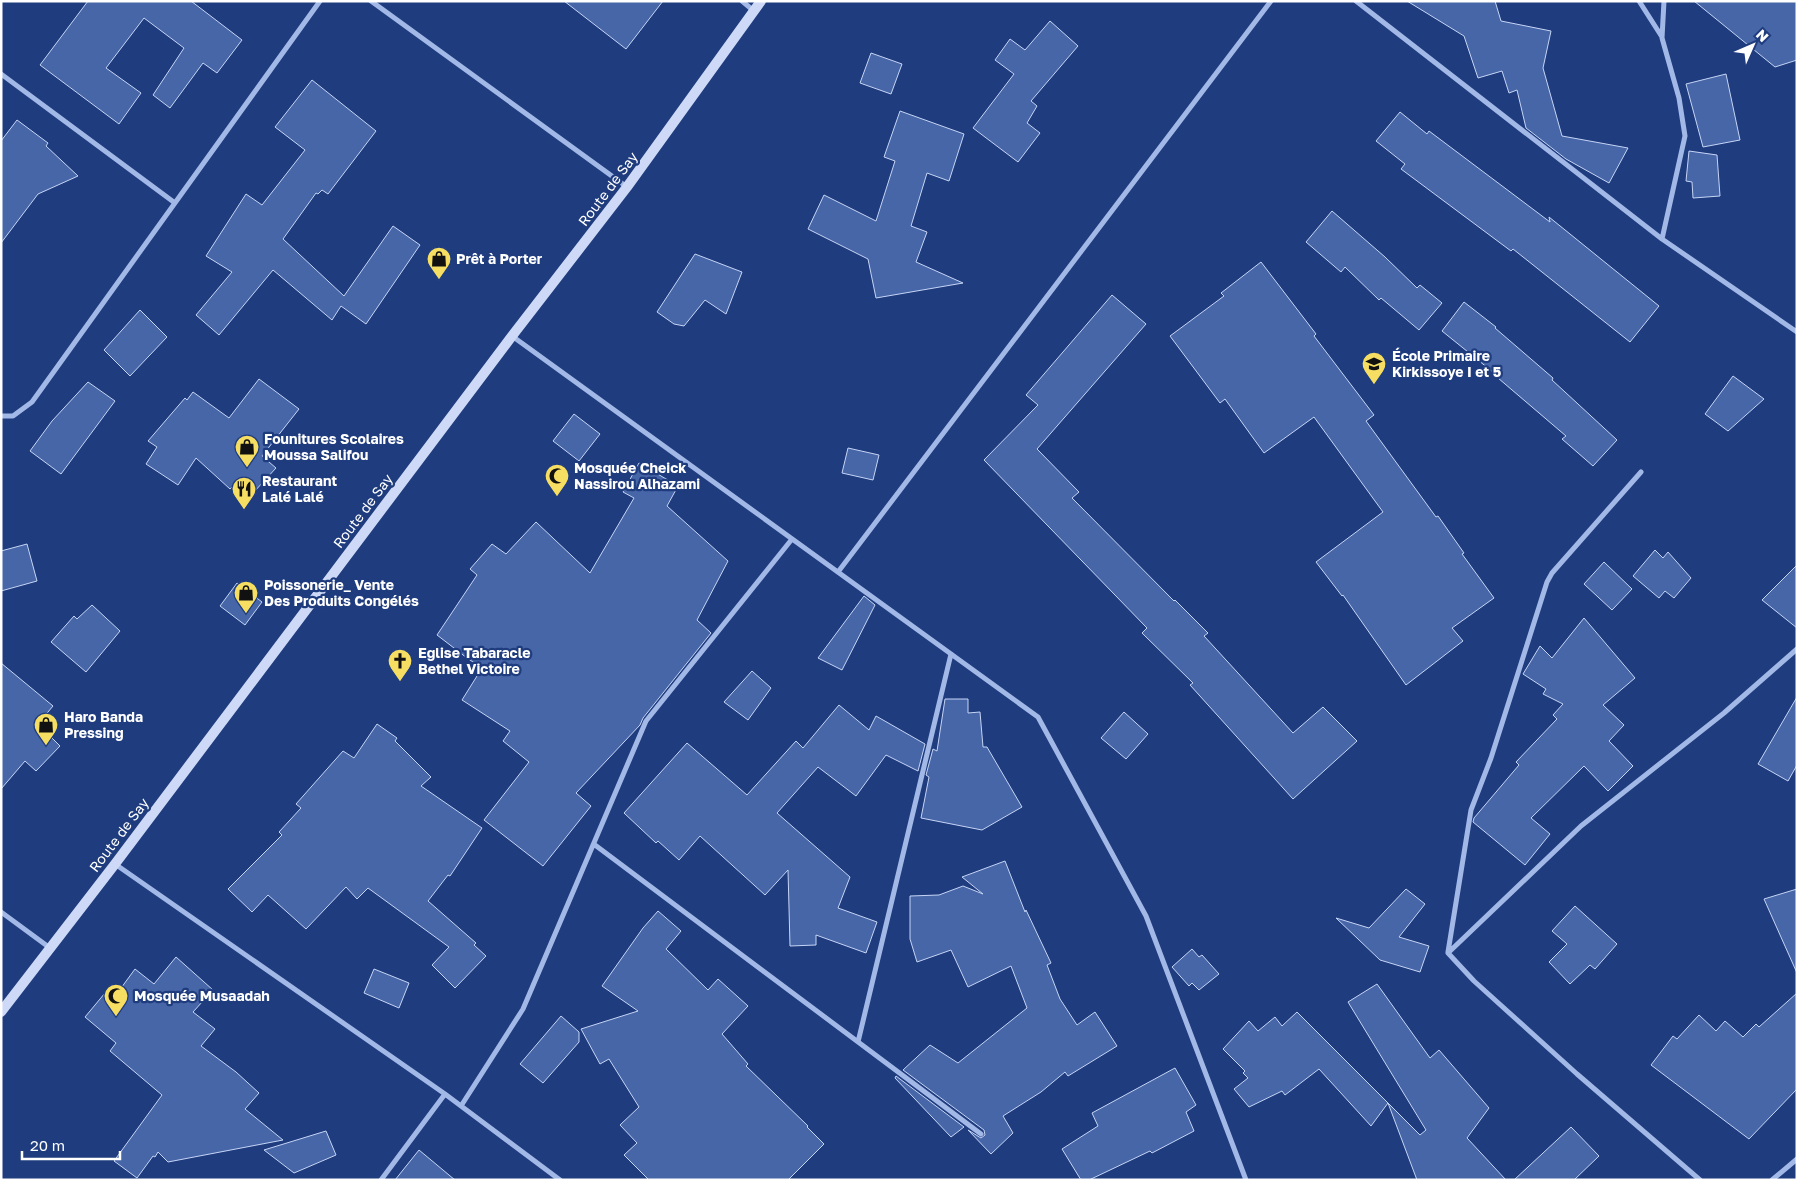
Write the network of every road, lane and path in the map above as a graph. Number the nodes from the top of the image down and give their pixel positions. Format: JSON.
{"nodes":[{"id":1,"x":320,"y":1,"type":"edge"},
{"id":2,"x":371,"y":1,"type":"edge"},
{"id":3,"x":742,"y":1,"type":"edge"},
{"id":4,"x":761,"y":1,"type":"edge"},
{"id":5,"x":1272,"y":1,"type":"edge"},
{"id":6,"x":1356,"y":1,"type":"edge"},
{"id":7,"x":1638,"y":1,"type":"edge"},
{"id":8,"x":1664,"y":1,"type":"edge"},
{"id":9,"x":754,"y":11,"type":"junction"},
{"id":10,"x":1662,"y":38,"type":"junction"},
{"id":11,"x":1,"y":74,"type":"edge"},
{"id":12,"x":627,"y":187,"type":"junction"},
{"id":13,"x":175,"y":203,"type":"junction"},
{"id":14,"x":1662,"y":239,"type":"junction"},
{"id":15,"x":1797,"y":332,"type":"edge"},
{"id":16,"x":512,"y":336,"type":"junction"},
{"id":17,"x":1,"y":416,"type":"edge"},
{"id":18,"x":1641,"y":472,"type":"dead end"},
{"id":19,"x":792,"y":539,"type":"junction"},
{"id":20,"x":838,"y":572,"type":"junction"},
{"id":21,"x":1797,"y":649,"type":"edge"},
{"id":22,"x":951,"y":654,"type":"junction"},
{"id":23,"x":595,"y":845,"type":"junction"},
{"id":24,"x":115,"y":864,"type":"junction"},
{"id":25,"x":1,"y":912,"type":"edge"},
{"id":26,"x":50,"y":948,"type":"junction"},
{"id":27,"x":1448,"y":953,"type":"junction"},
{"id":28,"x":1,"y":1012,"type":"edge"},
{"id":29,"x":858,"y":1042,"type":"junction"},
{"id":30,"x":445,"y":1094,"type":"junction"},
{"id":31,"x":461,"y":1106,"type":"junction"},
{"id":32,"x":981,"y":1134,"type":"dead end"},
{"id":33,"x":1797,"y":1159,"type":"edge"},
{"id":34,"x":381,"y":1180,"type":"edge"},
{"id":35,"x":560,"y":1180,"type":"edge"},
{"id":36,"x":1246,"y":1180,"type":"edge"},
{"id":37,"x":1700,"y":1180,"type":"edge"},
{"id":38,"x":1772,"y":1180,"type":"edge"}],
"edges":[{"from":1,"to":13,"type":"street"},
{"from":2,"to":12,"type":"street"},
{"from":3,"to":9,"type":"street"},
{"from":4,"to":9,"type":"main road","name":"Route de Say"},
{"from":5,"to":20,"type":"street"},
{"from":6,"to":14,"type":"street"},
{"from":7,"to":10,"type":"street"},
{"from":8,"to":10,"type":"street"},
{"from":9,"to":12,"type":"main road","name":"Route de Say"},
{"from":10,"to":14,"type":"street"},
{"from":11,"to":13,"type":"street"},
{"from":12,"to":16,"type":"main road","name":"Route de Say"},
{"from":13,"to":17,"type":"street"},
{"from":14,"to":15,"type":"street"},
{"from":16,"to":19,"type":"street"},
{"from":16,"to":24,"type":"main road","name":"Route de Say"},
{"from":18,"to":27,"type":"street"},
{"from":19,"to":20,"type":"street"},
{"from":19,"to":23,"type":"street"},
{"from":20,"to":22,"type":"street"},
{"from":21,"to":27,"type":"street"},
{"from":22,"to":29,"type":"street"},
{"from":22,"to":36,"type":"street"},
{"from":23,"to":29,"type":"street"},
{"from":23,"to":31,"type":"street"},
{"from":24,"to":26,"type":"main road","name":"Route de Say"},
{"from":24,"to":30,"type":"street"},
{"from":25,"to":26,"type":"street"},
{"from":26,"to":28,"type":"main road","name":"Route de Say"},
{"from":27,"to":37,"type":"street"},
{"from":29,"to":32,"type":"street"},
{"from":30,"to":31,"type":"street"},
{"from":30,"to":34,"type":"street"},
{"from":31,"to":35,"type":"street"},
{"from":33,"to":38,"type":"street"}]}
